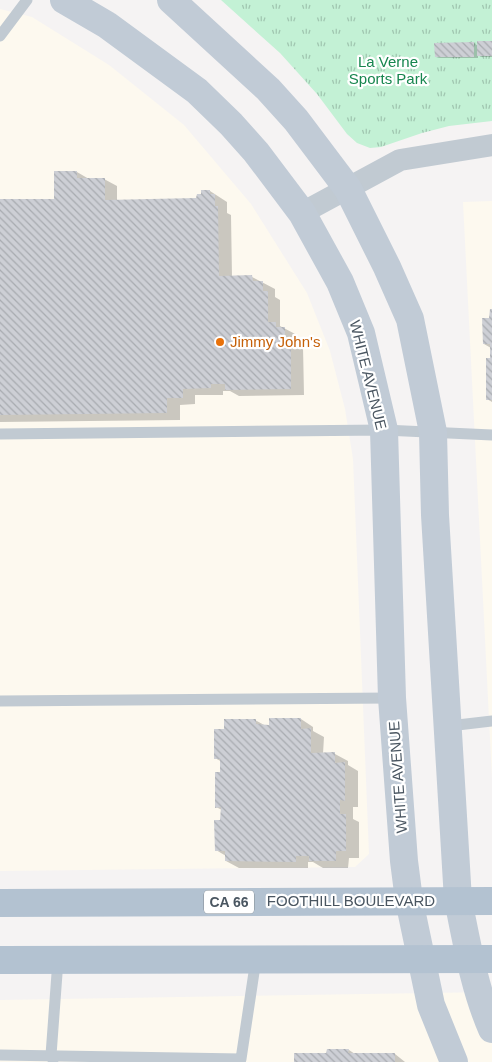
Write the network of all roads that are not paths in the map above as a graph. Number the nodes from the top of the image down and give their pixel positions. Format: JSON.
{"nodes":[{"id":1,"x":27,"y":0,"type":"edge"},
{"id":2,"x":64,"y":0,"type":"edge"},
{"id":3,"x":171,"y":0,"type":"edge"},
{"id":4,"x":0,"y":36,"type":"edge"},
{"id":5,"x":492,"y":145,"type":"edge"},
{"id":6,"x":348,"y":188,"type":"junction"},
{"id":7,"x":302,"y":213,"type":"junction"},
{"id":8,"x":384,"y":430,"type":"junction"},
{"id":9,"x":433,"y":432,"type":"junction"},
{"id":10,"x":0,"y":434,"type":"edge"},
{"id":11,"x":492,"y":435,"type":"edge"},
{"id":12,"x":392,"y":698,"type":"junction"},
{"id":13,"x":0,"y":701,"type":"edge"},
{"id":14,"x":492,"y":721,"type":"edge"},
{"id":15,"x":449,"y":726,"type":"junction"},
{"id":16,"x":409,"y":900,"type":"junction"},
{"id":17,"x":458,"y":900,"type":"junction"},
{"id":18,"x":492,"y":901,"type":"edge"},
{"id":19,"x":0,"y":903,"type":"edge"},
{"id":20,"x":256,"y":959,"type":"junction"},
{"id":21,"x":420,"y":959,"type":"junction"},
{"id":22,"x":481,"y":959,"type":"edge"},
{"id":23,"x":0,"y":960,"type":"edge"},
{"id":24,"x":58,"y":960,"type":"junction"},
{"id":25,"x":492,"y":1029,"type":"edge"},
{"id":26,"x":0,"y":1055,"type":"edge"},
{"id":27,"x":53,"y":1059,"type":"edge"},
{"id":28,"x":454,"y":1062,"type":"edge"}],
"edges":[{"from":1,"to":4,"type":"lane"},
{"from":2,"to":7,"type":"main road","name":"WHITE AVENUE"},
{"from":3,"to":6,"type":"main road"},
{"from":5,"to":6,"type":"street"},
{"from":6,"to":7,"type":"street"},
{"from":6,"to":9,"type":"main road"},
{"from":7,"to":8,"type":"main road","name":"WHITE AVENUE"},
{"from":8,"to":9,"type":"lane"},
{"from":8,"to":10,"type":"lane"},
{"from":8,"to":12,"type":"main road","name":"WHITE AVENUE"},
{"from":9,"to":11,"type":"lane"},
{"from":9,"to":15,"type":"main road"},
{"from":12,"to":13,"type":"lane"},
{"from":12,"to":16,"type":"main road","name":"WHITE AVENUE"},
{"from":14,"to":15,"type":"lane"},
{"from":15,"to":17,"type":"main road"},
{"from":16,"to":17,"type":"main road","name":"FOOTHILL BOULEVARD","number":"CA 66"},
{"from":16,"to":19,"type":"main road","name":"FOOTHILL BOULEVARD","number":"CA 66"},
{"from":16,"to":21,"type":"main road","name":"WHITE AVENUE"},
{"from":17,"to":18,"type":"main road","name":"FOOTHILL BOULEVARD","number":"CA 66"},
{"from":17,"to":22,"type":"main road"},
{"from":20,"to":21,"type":"main road"},
{"from":20,"to":24,"type":"main road"},
{"from":20,"to":27,"type":"lane"},
{"from":21,"to":22,"type":"main road"},
{"from":21,"to":28,"type":"main road","name":"WHITE AVENUE"},
{"from":22,"to":25,"type":"main road"},
{"from":23,"to":24,"type":"main road"},
{"from":24,"to":27,"type":"lane"},
{"from":26,"to":27,"type":"lane"}]}
